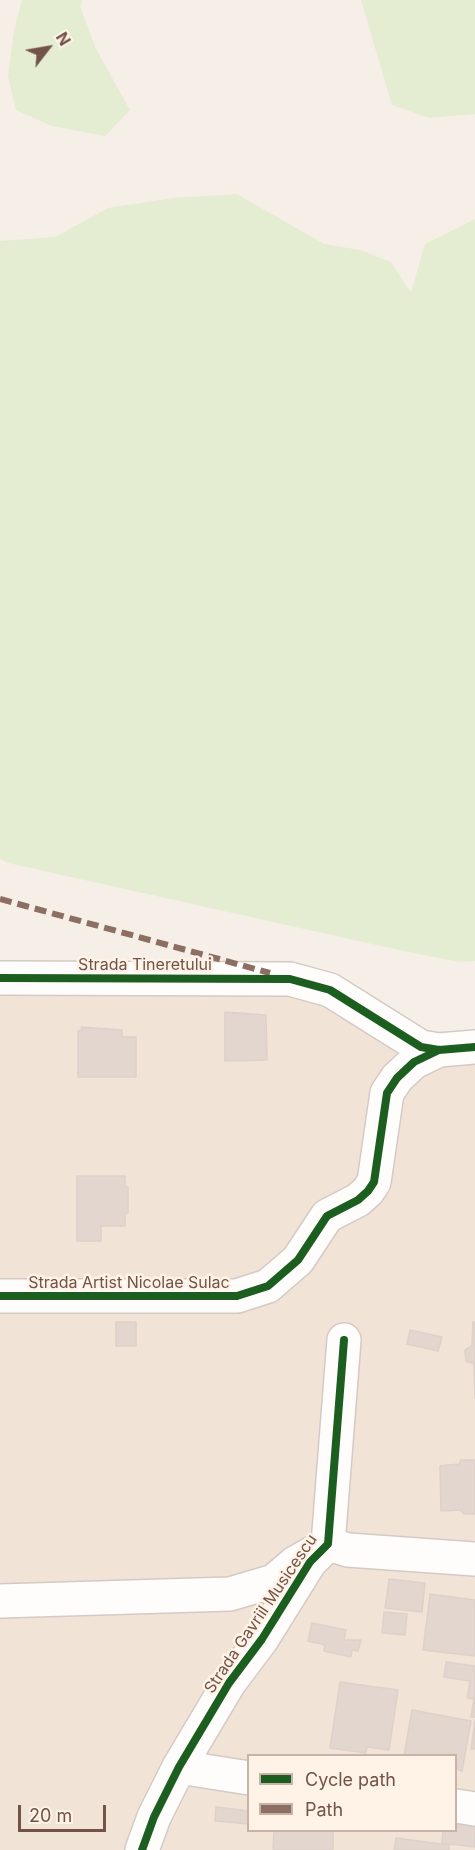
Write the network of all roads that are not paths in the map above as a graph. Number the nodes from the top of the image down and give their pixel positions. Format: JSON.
{"nodes":[{"id":1,"x":0,"y":978,"type":"edge"},
{"id":2,"x":475,"y":1047,"type":"edge"},
{"id":3,"x":439,"y":1050,"type":"junction"},
{"id":4,"x":0,"y":1296,"type":"edge"},
{"id":5,"x":344,"y":1340,"type":"dead end"},
{"id":6,"x":338,"y":1547,"type":"junction"},
{"id":7,"x":475,"y":1559,"type":"edge"},
{"id":8,"x":0,"y":1601,"type":"edge"},
{"id":9,"x":179,"y":1767,"type":"junction"},
{"id":10,"x":247,"y":1778,"type":"edge"},
{"id":11,"x":457,"y":1806,"type":"edge"},
{"id":12,"x":475,"y":1809,"type":"edge"},
{"id":13,"x":142,"y":1850,"type":"edge"}],
"edges":[{"from":1,"to":3,"type":"street","name":"Strada Tineretului"},
{"from":2,"to":3,"type":"street"},
{"from":3,"to":4,"type":"street","name":"Strada Artist Nicolae Sulac"},
{"from":5,"to":6,"type":"street","name":"Strada Gavriil Musicescu"},
{"from":6,"to":7,"type":"street"},
{"from":6,"to":8,"type":"street"},
{"from":6,"to":9,"type":"street","name":"Strada Gavriil Musicescu"},
{"from":9,"to":10,"type":"street"},
{"from":9,"to":13,"type":"street","name":"Strada Gavriil Musicescu"},
{"from":11,"to":12,"type":"street"}]}
